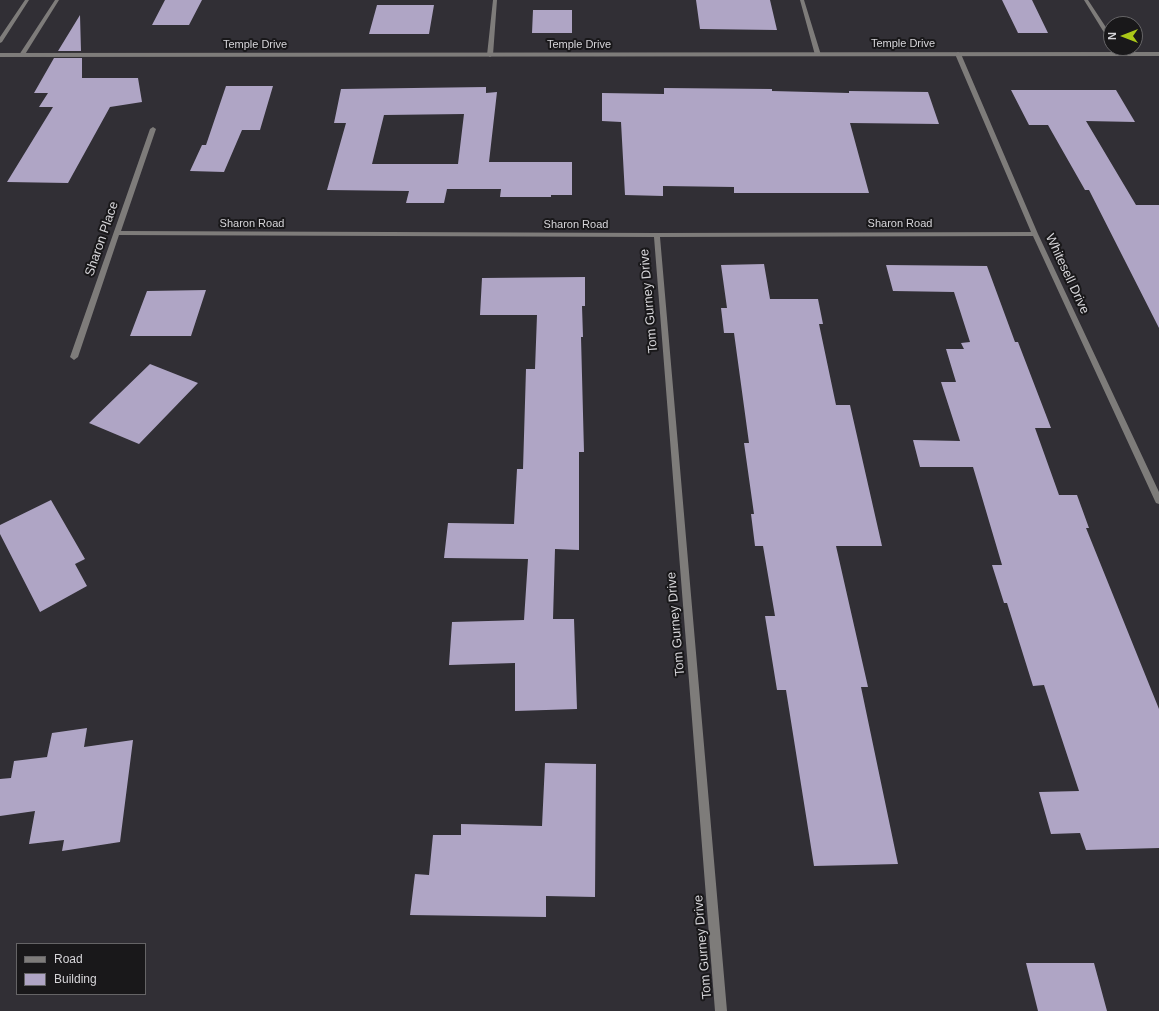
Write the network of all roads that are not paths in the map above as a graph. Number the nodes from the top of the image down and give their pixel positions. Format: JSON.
{"nodes":[{"id":1,"x":27,"y":0,"type":"edge"},
{"id":2,"x":57,"y":0,"type":"edge"},
{"id":3,"x":494,"y":0,"type":"edge"},
{"id":4,"x":802,"y":0,"type":"edge"},
{"id":5,"x":1086,"y":0,"type":"edge"},
{"id":6,"x":1103,"y":27,"type":"edge"},
{"id":7,"x":0,"y":41,"type":"edge"},
{"id":8,"x":958,"y":54,"type":"junction"},
{"id":9,"x":1103,"y":54,"type":"edge"},
{"id":10,"x":1143,"y":54,"type":"edge"},
{"id":11,"x":1159,"y":54,"type":"edge"},
{"id":12,"x":0,"y":55,"type":"edge"},
{"id":13,"x":22,"y":55,"type":"junction"},
{"id":14,"x":490,"y":55,"type":"junction"},
{"id":15,"x":818,"y":55,"type":"junction"},
{"id":16,"x":153,"y":129,"type":"dead end"},
{"id":17,"x":116,"y":233,"type":"junction"},
{"id":18,"x":1035,"y":234,"type":"junction"},
{"id":19,"x":657,"y":235,"type":"junction"},
{"id":20,"x":74,"y":357,"type":"dead end"},
{"id":21,"x":1159,"y":501,"type":"edge"},
{"id":22,"x":721,"y":1011,"type":"edge"}],
"edges":[{"from":1,"to":7,"type":"street"},
{"from":2,"to":13,"type":"street"},
{"from":3,"to":14,"type":"street"},
{"from":4,"to":15,"type":"street"},
{"from":5,"to":6,"type":"street"},
{"from":8,"to":9,"type":"street","name":"Temple Drive"},
{"from":8,"to":15,"type":"street","name":"Temple Drive"},
{"from":8,"to":18,"type":"street","name":"Whitesell Drive"},
{"from":10,"to":11,"type":"street","name":"Temple Drive"},
{"from":12,"to":13,"type":"street","name":"Temple Drive"},
{"from":13,"to":14,"type":"street","name":"Temple Drive"},
{"from":14,"to":15,"type":"street","name":"Temple Drive"},
{"from":16,"to":17,"type":"street","name":"Sharon Place"},
{"from":17,"to":19,"type":"street","name":"Sharon Road"},
{"from":17,"to":20,"type":"street","name":"Sharon Place"},
{"from":18,"to":19,"type":"street","name":"Sharon Road"},
{"from":18,"to":21,"type":"street","name":"Whitesell Drive"},
{"from":19,"to":22,"type":"street","name":"Tom Gurney Drive"}]}
